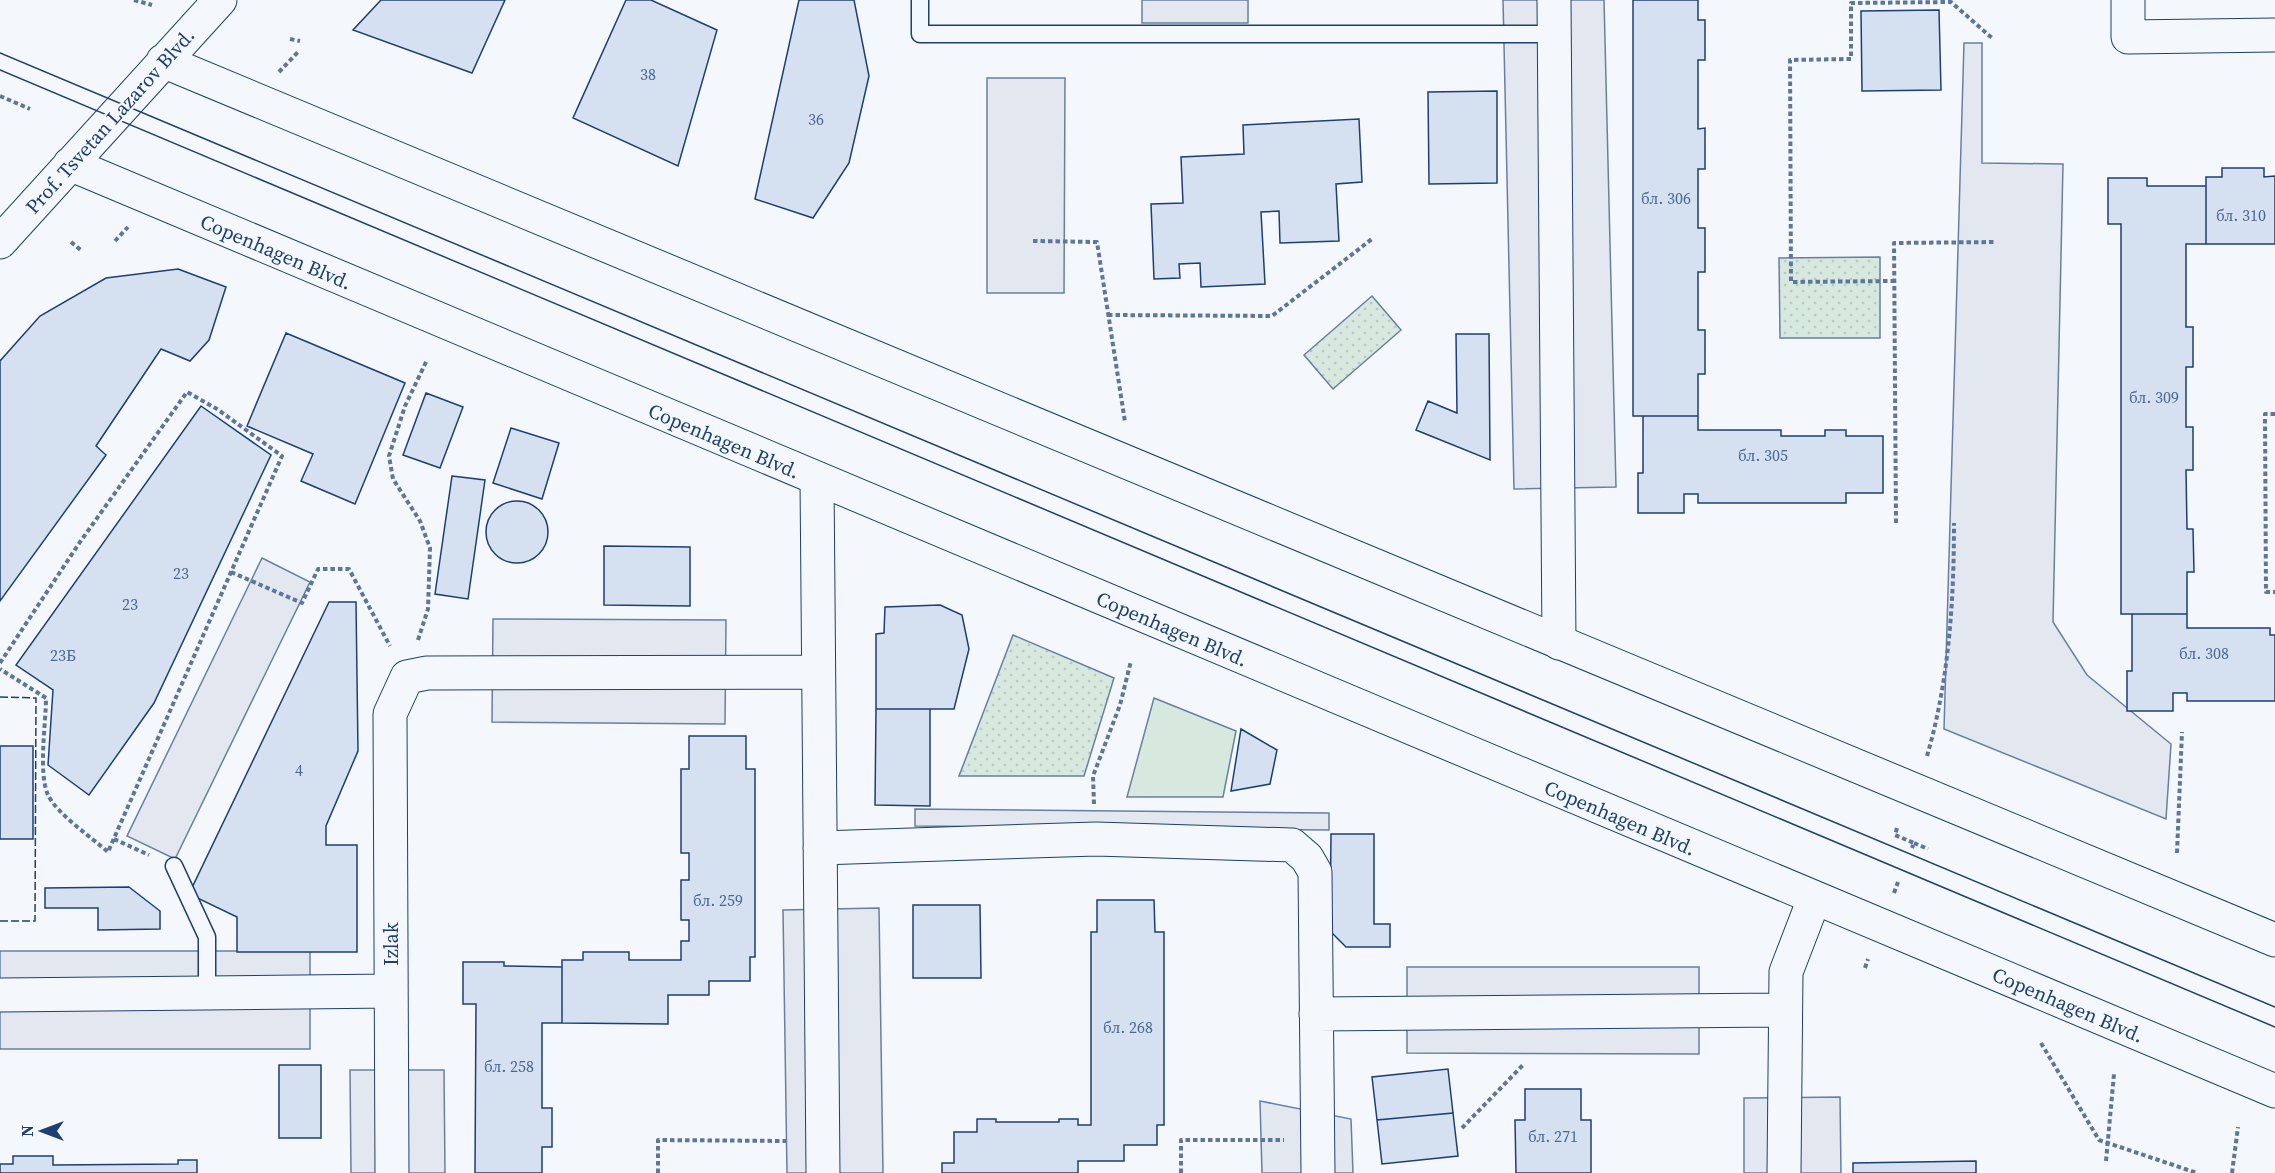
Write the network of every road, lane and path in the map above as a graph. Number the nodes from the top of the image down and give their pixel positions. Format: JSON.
{"nodes":[{"id":1,"x":134,"y":0,"type":"edge"},
{"id":2,"x":220,"y":0,"type":"edge"},
{"id":3,"x":920,"y":0,"type":"edge"},
{"id":4,"x":1554,"y":0,"type":"edge"},
{"id":5,"x":2128,"y":0,"type":"edge"},
{"id":6,"x":152,"y":5,"type":"dead end"},
{"id":7,"x":1555,"y":34,"type":"junction"},
{"id":8,"x":2275,"y":35,"type":"edge"},
{"id":9,"x":1992,"y":38,"type":"dead end"},
{"id":10,"x":290,"y":39,"type":"dead end"},
{"id":11,"x":300,"y":41,"type":"dead end"},
{"id":12,"x":298,"y":52,"type":"dead end"},
{"id":13,"x":164,"y":61,"type":"junction"},
{"id":14,"x":274,"y":77,"type":"dead end"},
{"id":15,"x":0,"y":96,"type":"edge"},
{"id":16,"x":30,"y":109,"type":"dead end"},
{"id":17,"x":70,"y":164,"type":"junction"},
{"id":18,"x":128,"y":227,"type":"dead end"},
{"id":19,"x":1372,"y":239,"type":"dead end"},
{"id":20,"x":115,"y":241,"type":"dead end"},
{"id":21,"x":1033,"y":241,"type":"dead end"},
{"id":22,"x":0,"y":242,"type":"edge"},
{"id":23,"x":71,"y":242,"type":"dead end"},
{"id":24,"x":1994,"y":242,"type":"dead end"},
{"id":25,"x":82,"y":251,"type":"dead end"},
{"id":26,"x":1895,"y":281,"type":"junction"},
{"id":27,"x":1108,"y":315,"type":"junction"},
{"id":28,"x":427,"y":360,"type":"dead end"},
{"id":29,"x":2275,"y":414,"type":"edge"},
{"id":30,"x":1126,"y":429,"type":"dead end"},
{"id":31,"x":817,"y":480,"type":"junction"},
{"id":32,"x":1896,"y":523,"type":"dead end"},
{"id":33,"x":1954,"y":523,"type":"dead end"},
{"id":34,"x":231,"y":572,"type":"junction"},
{"id":35,"x":2275,"y":592,"type":"edge"},
{"id":36,"x":1558,"y":643,"type":"junction"},
{"id":37,"x":1131,"y":661,"type":"dead end"},
{"id":38,"x":0,"y":663,"type":"edge"},
{"id":39,"x":0,"y":669,"type":"edge"},
{"id":40,"x":818,"y":672,"type":"junction"},
{"id":41,"x":417,"y":675,"type":"junction"},
{"id":42,"x":2182,"y":732,"type":"dead end"},
{"id":43,"x":1927,"y":755,"type":"dead end"},
{"id":44,"x":1897,"y":828,"type":"dead end"},
{"id":45,"x":114,"y":839,"type":"junction"},
{"id":46,"x":1096,"y":839,"type":"junction"},
{"id":47,"x":820,"y":848,"type":"junction"},
{"id":48,"x":1928,"y":849,"type":"dead end"},
{"id":49,"x":2177,"y":853,"type":"dead end"},
{"id":50,"x":174,"y":866,"type":"joint"},
{"id":51,"x":1814,"y":899,"type":"junction"},
{"id":52,"x":2275,"y":940,"type":"edge"},
{"id":53,"x":1868,"y":958,"type":"dead end"},
{"id":54,"x":1864,"y":968,"type":"dead end"},
{"id":55,"x":391,"y":991,"type":"junction"},
{"id":56,"x":207,"y":993,"type":"junction"},
{"id":57,"x":0,"y":995,"type":"edge"},
{"id":58,"x":1785,"y":1010,"type":"junction"},
{"id":59,"x":1316,"y":1014,"type":"junction"},
{"id":60,"x":2041,"y":1043,"type":"dead end"},
{"id":61,"x":1523,"y":1065,"type":"dead end"},
{"id":62,"x":2114,"y":1074,"type":"dead end"},
{"id":63,"x":2275,"y":1091,"type":"edge"},
{"id":64,"x":2238,"y":1127,"type":"dead end"},
{"id":65,"x":1462,"y":1128,"type":"dead end"},
{"id":66,"x":1317,"y":1140,"type":"junction"},
{"id":67,"x":823,"y":1141,"type":"junction"},
{"id":68,"x":2108,"y":1143,"type":"junction"},
{"id":69,"x":2106,"y":1161,"type":"dead end"},
{"id":70,"x":392,"y":1173,"type":"edge"},
{"id":71,"x":658,"y":1173,"type":"edge"},
{"id":72,"x":823,"y":1173,"type":"edge"},
{"id":73,"x":1181,"y":1173,"type":"edge"},
{"id":74,"x":1318,"y":1173,"type":"edge"},
{"id":75,"x":1784,"y":1173,"type":"edge"},
{"id":76,"x":2197,"y":1173,"type":"edge"},
{"id":77,"x":2232,"y":1173,"type":"edge"}],
"edges":[{"from":1,"to":6,"type":"path"},
{"from":2,"to":13,"type":"main road","name":"Prof. Tsvetan Lazarov Blvd."},
{"from":3,"to":7,"type":"lane"},
{"from":4,"to":7,"type":"main road"},
{"from":5,"to":8,"type":"main road"},
{"from":7,"to":36,"type":"main road"},
{"from":9,"to":26,"type":"path"},
{"from":10,"to":11,"type":"path"},
{"from":12,"to":14,"type":"path"},
{"from":13,"to":17,"type":"main road","name":"Prof. Tsvetan Lazarov Blvd."},
{"from":13,"to":36,"type":"main road"},
{"from":15,"to":16,"type":"path"},
{"from":17,"to":22,"type":"main road","name":"Prof. Tsvetan Lazarov Blvd."},
{"from":17,"to":31,"type":"main road","name":"Copenhagen Blvd."},
{"from":18,"to":20,"type":"path"},
{"from":19,"to":27,"type":"path"},
{"from":21,"to":27,"type":"path"},
{"from":23,"to":25,"type":"path"},
{"from":24,"to":26,"type":"path"},
{"from":26,"to":32,"type":"path"},
{"from":27,"to":30,"type":"path"},
{"from":28,"to":41,"type":"path"},
{"from":29,"to":35,"type":"path"},
{"from":31,"to":40,"type":"main road"},
{"from":31,"to":51,"type":"main road","name":"Copenhagen Blvd."},
{"from":33,"to":43,"type":"path"},
{"from":34,"to":38,"type":"path"},
{"from":34,"to":41,"type":"path"},
{"from":34,"to":45,"type":"path"},
{"from":36,"to":52,"type":"main road"},
{"from":37,"to":46,"type":"path"},
{"from":39,"to":45,"type":"path"},
{"from":40,"to":41,"type":"main road"},
{"from":40,"to":47,"type":"main road"},
{"from":41,"to":55,"type":"main road","name":"Izlak"},
{"from":42,"to":49,"type":"path"},
{"from":44,"to":48,"type":"path"},
{"from":45,"to":50,"type":"path"},
{"from":46,"to":47,"type":"main road"},
{"from":46,"to":59,"type":"main road"},
{"from":47,"to":67,"type":"main road"},
{"from":50,"to":56,"type":"lane"},
{"from":51,"to":58,"type":"main road"},
{"from":51,"to":63,"type":"main road","name":"Copenhagen Blvd."},
{"from":53,"to":54,"type":"path"},
{"from":55,"to":56,"type":"main road"},
{"from":55,"to":70,"type":"main road","name":"Izlak"},
{"from":56,"to":57,"type":"main road"},
{"from":58,"to":59,"type":"main road"},
{"from":58,"to":75,"type":"main road"},
{"from":59,"to":66,"type":"main road"},
{"from":60,"to":68,"type":"path"},
{"from":61,"to":65,"type":"path"},
{"from":62,"to":68,"type":"path"},
{"from":64,"to":77,"type":"path"},
{"from":66,"to":73,"type":"path"},
{"from":66,"to":74,"type":"main road"},
{"from":67,"to":71,"type":"path"},
{"from":67,"to":72,"type":"main road"},
{"from":68,"to":69,"type":"path"},
{"from":68,"to":76,"type":"path"}]}
